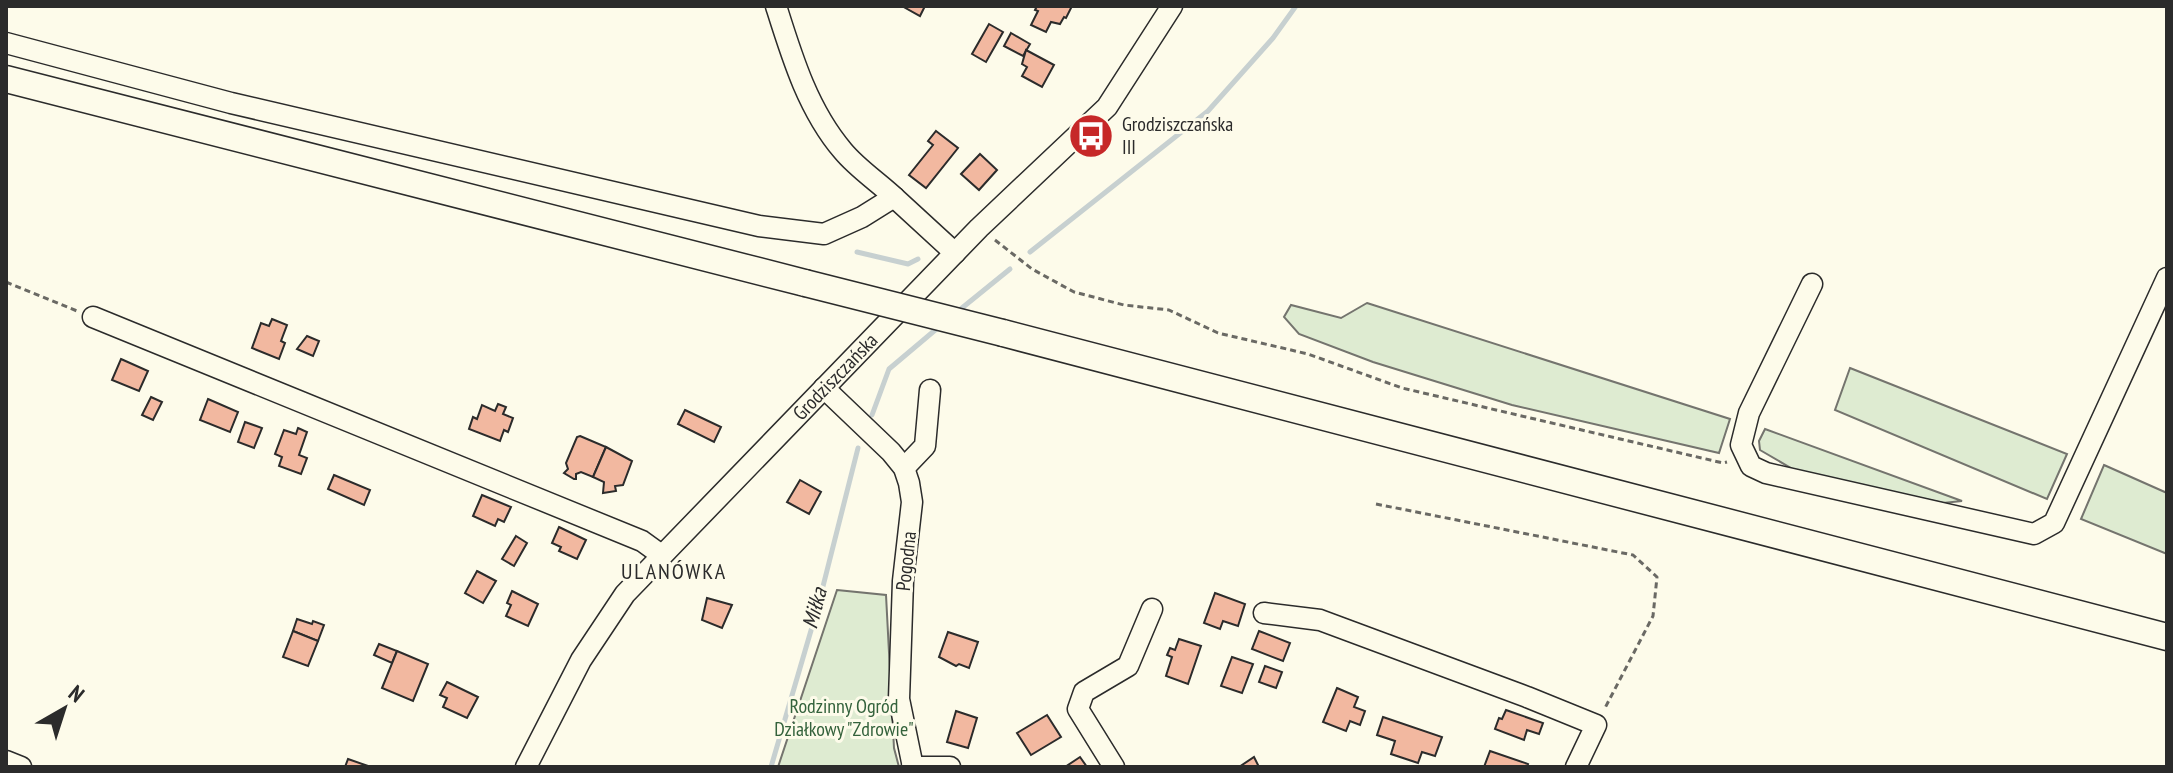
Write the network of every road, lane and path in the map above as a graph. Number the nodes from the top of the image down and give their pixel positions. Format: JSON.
{"nodes":[{"id":1,"x":776,"y":6,"type":"edge"},
{"id":2,"x":1172,"y":6,"type":"edge"},
{"id":3,"x":6,"y":43,"type":"edge"},
{"id":4,"x":6,"y":79,"type":"edge"},
{"id":5,"x":894,"y":197,"type":"junction"},
{"id":6,"x":979,"y":228,"type":"junction"},
{"id":7,"x":955,"y":253,"type":"junction"},
{"id":8,"x":2167,"y":278,"type":"edge"},
{"id":9,"x":6,"y":282,"type":"edge"},
{"id":10,"x":1812,"y":284,"type":"dead end"},
{"id":11,"x":93,"y":317,"type":"joint"},
{"id":12,"x":824,"y":388,"type":"junction"},
{"id":13,"x":930,"y":390,"type":"dead end"},
{"id":14,"x":1743,"y":454,"type":"junction"},
{"id":15,"x":904,"y":468,"type":"junction"},
{"id":16,"x":1376,"y":504,"type":"dead end"},
{"id":17,"x":660,"y":554,"type":"junction"},
{"id":18,"x":1152,"y":609,"type":"dead end"},
{"id":19,"x":1264,"y":613,"type":"dead end"},
{"id":20,"x":2167,"y":637,"type":"edge"},
{"id":21,"x":1596,"y":725,"type":"junction"},
{"id":22,"x":6,"y":761,"type":"edge"},
{"id":23,"x":21,"y":767,"type":"edge"},
{"id":24,"x":526,"y":767,"type":"edge"},
{"id":25,"x":912,"y":767,"type":"edge"},
{"id":26,"x":950,"y":767,"type":"edge"},
{"id":27,"x":1114,"y":767,"type":"edge"},
{"id":28,"x":1576,"y":767,"type":"edge"}],
"edges":[{"from":1,"to":5,"type":"street"},
{"from":2,"to":6,"type":"street","name":"Grodziszczańska"},
{"from":3,"to":5,"type":"street"},
{"from":4,"to":20,"type":"main road","bridge":true},
{"from":5,"to":7,"type":"street"},
{"from":6,"to":7,"type":"street","name":"Grodziszczańska"},
{"from":6,"to":14,"type":"path"},
{"from":7,"to":12,"type":"street","name":"Grodziszczańska"},
{"from":8,"to":14,"type":"street"},
{"from":9,"to":11,"type":"path"},
{"from":10,"to":14,"type":"street"},
{"from":11,"to":17,"type":"street"},
{"from":12,"to":15,"type":"street"},
{"from":12,"to":17,"type":"street","name":"Grodziszczańska"},
{"from":13,"to":15,"type":"street"},
{"from":15,"to":25,"type":"street","name":"Pogodna"},
{"from":16,"to":21,"type":"path"},
{"from":17,"to":24,"type":"street","name":"Grodziszczańska"},
{"from":18,"to":27,"type":"street"},
{"from":19,"to":21,"type":"street"},
{"from":21,"to":28,"type":"street"},
{"from":22,"to":23,"type":"street"},
{"from":25,"to":26,"type":"street"}]}
